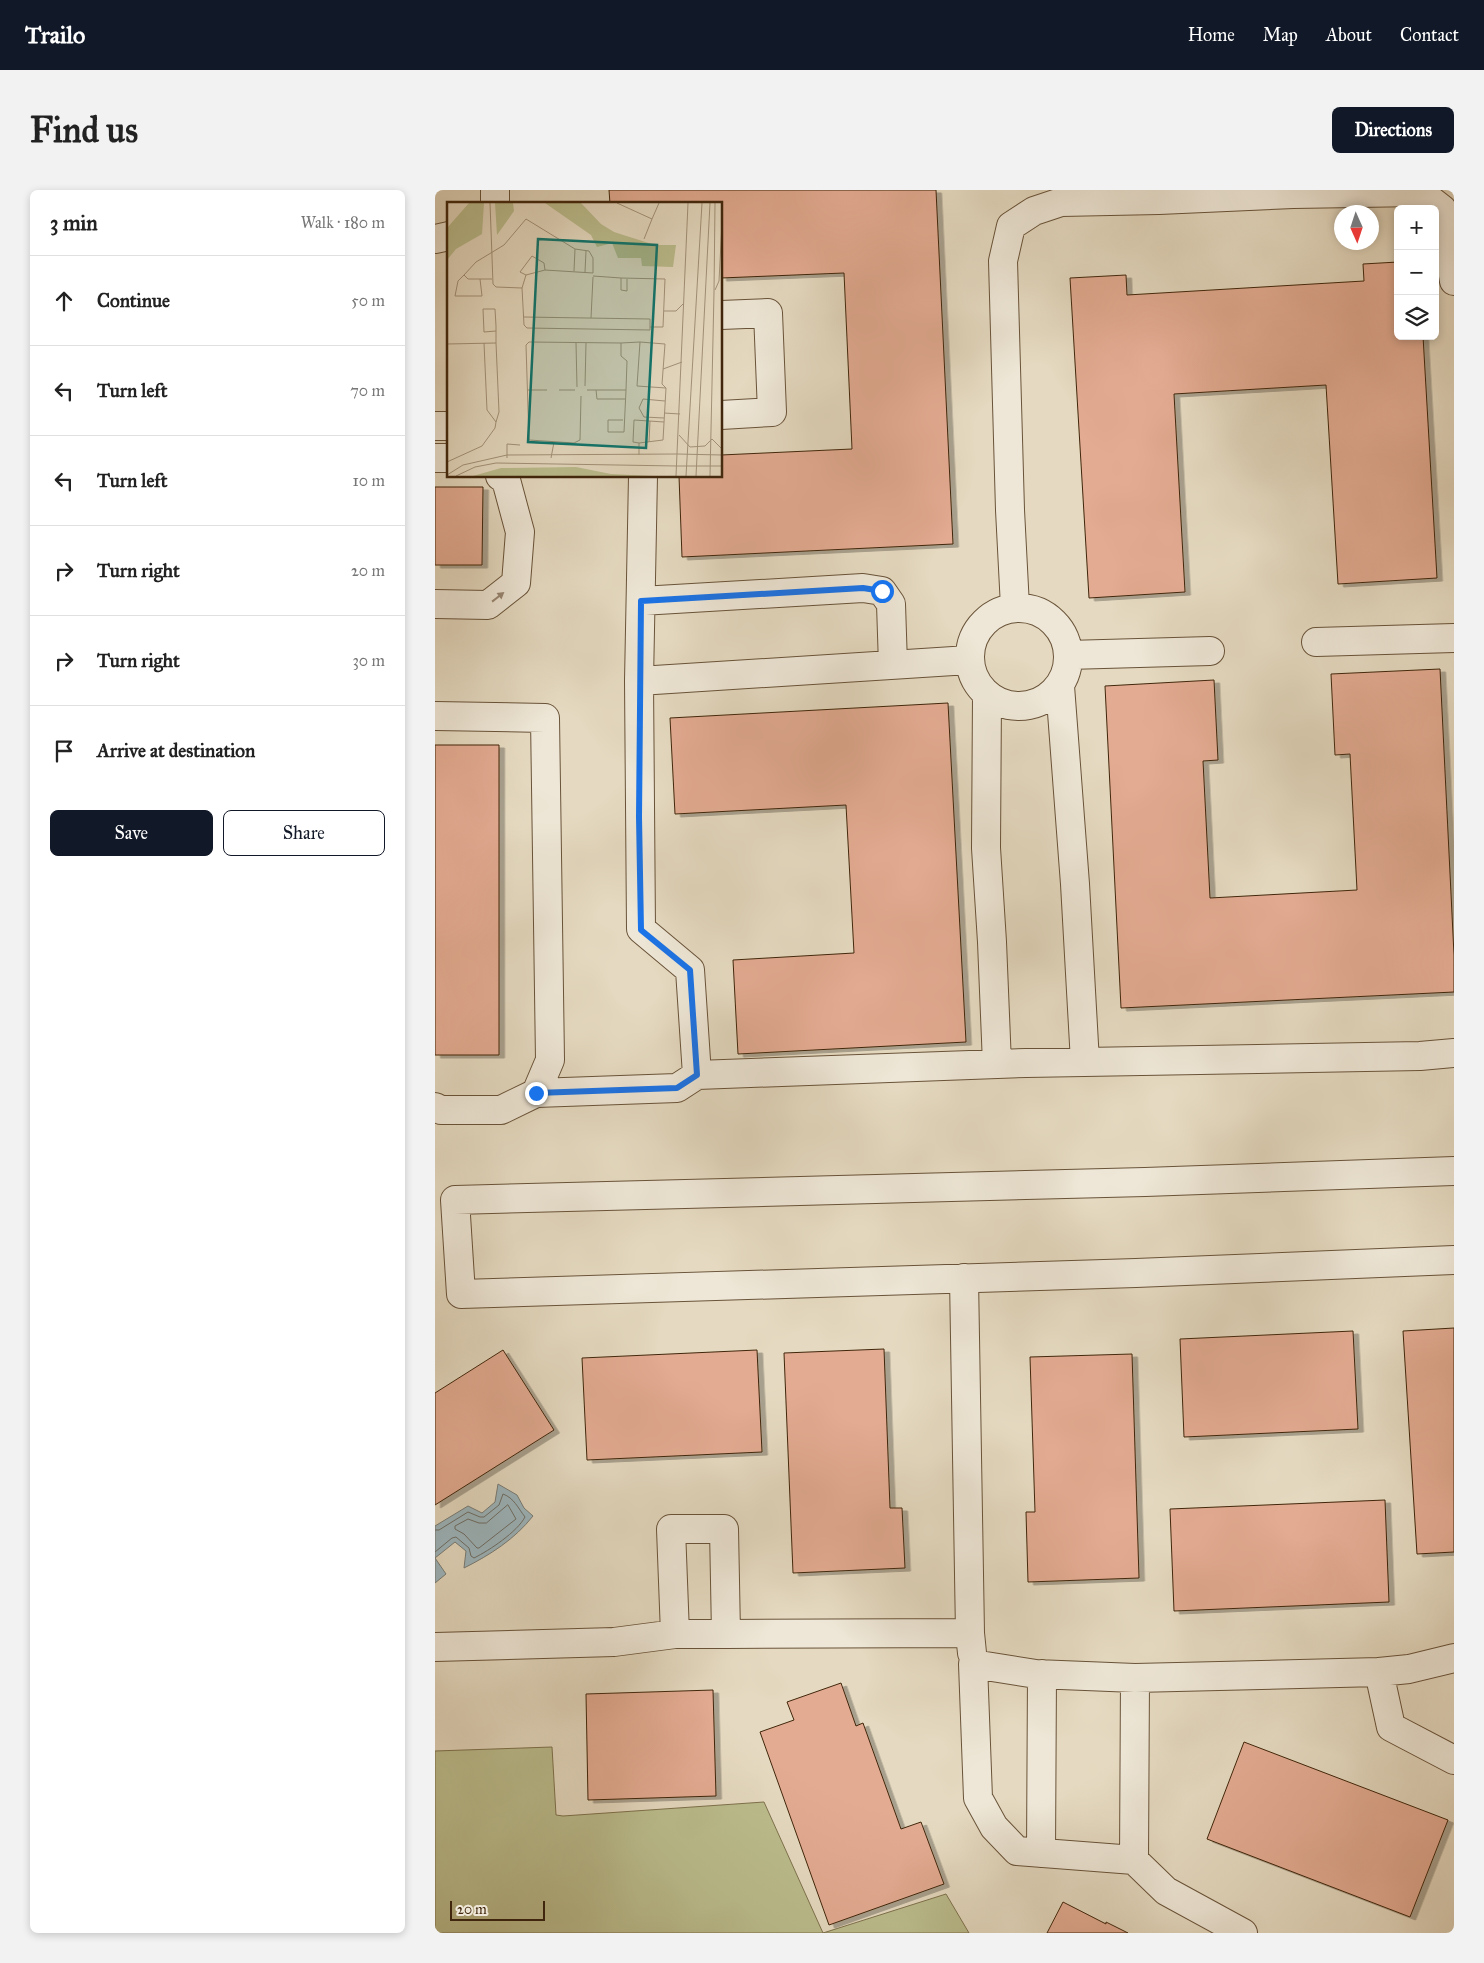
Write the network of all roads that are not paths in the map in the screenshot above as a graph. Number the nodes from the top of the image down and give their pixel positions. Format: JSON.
{"nodes":[{"id":1,"x":1292,"y":192,"type":"edge"},
{"id":2,"x":1228,"y":194,"type":"edge"},
{"id":3,"x":1454,"y":281,"type":"edge"},
{"id":4,"x":723,"y":315,"type":"edge"},
{"id":5,"x":723,"y":415,"type":"edge"},
{"id":6,"x":504,"y":478,"type":"edge"},
{"id":7,"x":643,"y":478,"type":"edge"},
{"id":8,"x":641,"y":601,"type":"junction"},
{"id":9,"x":435,"y":604,"type":"edge"},
{"id":10,"x":1015,"y":607,"type":"junction"},
{"id":11,"x":1454,"y":638,"type":"edge"},
{"id":12,"x":1315,"y":642,"type":"dead end"},
{"id":13,"x":1210,"y":651,"type":"dead end"},
{"id":14,"x":1068,"y":656,"type":"junction"},
{"id":15,"x":969,"y":660,"type":"junction"},
{"id":16,"x":893,"y":665,"type":"junction"},
{"id":17,"x":639,"y":681,"type":"junction"},
{"id":18,"x":1060,"y":686,"type":"junction"},
{"id":19,"x":987,"y":696,"type":"junction"},
{"id":20,"x":435,"y":716,"type":"edge"},
{"id":21,"x":1454,"y":1053,"type":"edge"},
{"id":22,"x":1085,"y":1062,"type":"junction"},
{"id":23,"x":997,"y":1064,"type":"junction"},
{"id":24,"x":697,"y":1075,"type":"junction"},
{"id":25,"x":536,"y":1093,"type":"junction"},
{"id":26,"x":435,"y":1107,"type":"edge"},
{"id":27,"x":1454,"y":1171,"type":"edge"},
{"id":28,"x":446,"y":1227,"type":"edge"},
{"id":29,"x":1454,"y":1260,"type":"edge"},
{"id":30,"x":964,"y":1278,"type":"junction"},
{"id":31,"x":675,"y":1634,"type":"junction"},
{"id":32,"x":725,"y":1634,"type":"junction"},
{"id":33,"x":970,"y":1634,"type":"junction"},
{"id":34,"x":435,"y":1647,"type":"edge"},
{"id":35,"x":1454,"y":1658,"type":"edge"},
{"id":36,"x":973,"y":1664,"type":"junction"},
{"id":37,"x":1379,"y":1672,"type":"junction"},
{"id":38,"x":1042,"y":1674,"type":"junction"},
{"id":39,"x":1135,"y":1678,"type":"junction"},
{"id":40,"x":1454,"y":1760,"type":"edge"},
{"id":41,"x":1041,"y":1853,"type":"junction"},
{"id":42,"x":1134,"y":1860,"type":"junction"},
{"id":43,"x":1243,"y":1933,"type":"edge"}],
"edges":[{"from":1,"to":2,"type":"lane"},
{"from":1,"to":3,"type":"lane"},
{"from":2,"to":10,"type":"lane"},
{"from":4,"to":5,"type":"lane"},
{"from":9,"to":6,"type":"lane","one_way":true},
{"from":7,"to":8,"type":"lane"},
{"from":8,"to":16,"type":"lane"},
{"from":8,"to":17,"type":"lane"},
{"from":10,"to":14,"type":"lane"},
{"from":10,"to":15,"type":"lane"},
{"from":11,"to":12,"type":"lane"},
{"from":13,"to":14,"type":"lane"},
{"from":14,"to":18,"type":"lane"},
{"from":15,"to":16,"type":"lane"},
{"from":15,"to":19,"type":"lane"},
{"from":16,"to":17,"type":"lane"},
{"from":17,"to":24,"type":"lane"},
{"from":18,"to":19,"type":"lane"},
{"from":18,"to":22,"type":"lane"},
{"from":19,"to":23,"type":"lane"},
{"from":20,"to":25,"type":"lane"},
{"from":21,"to":22,"type":"lane"},
{"from":22,"to":23,"type":"lane"},
{"from":23,"to":24,"type":"lane"},
{"from":24,"to":25,"type":"lane"},
{"from":25,"to":26,"type":"lane"},
{"from":27,"to":28,"type":"lane"},
{"from":28,"to":30,"type":"lane"},
{"from":29,"to":30,"type":"lane"},
{"from":30,"to":33,"type":"lane"},
{"from":31,"to":32,"type":"lane"},
{"from":31,"to":32,"type":"lane"},
{"from":31,"to":34,"type":"lane"},
{"from":32,"to":33,"type":"lane"},
{"from":33,"to":36,"type":"lane"},
{"from":35,"to":37,"type":"lane"},
{"from":36,"to":38,"type":"lane"},
{"from":36,"to":41,"type":"lane"},
{"from":37,"to":39,"type":"lane"},
{"from":37,"to":40,"type":"lane"},
{"from":38,"to":39,"type":"lane"},
{"from":38,"to":41,"type":"lane"},
{"from":39,"to":42,"type":"lane"},
{"from":41,"to":42,"type":"lane"},
{"from":42,"to":43,"type":"lane"}]}
